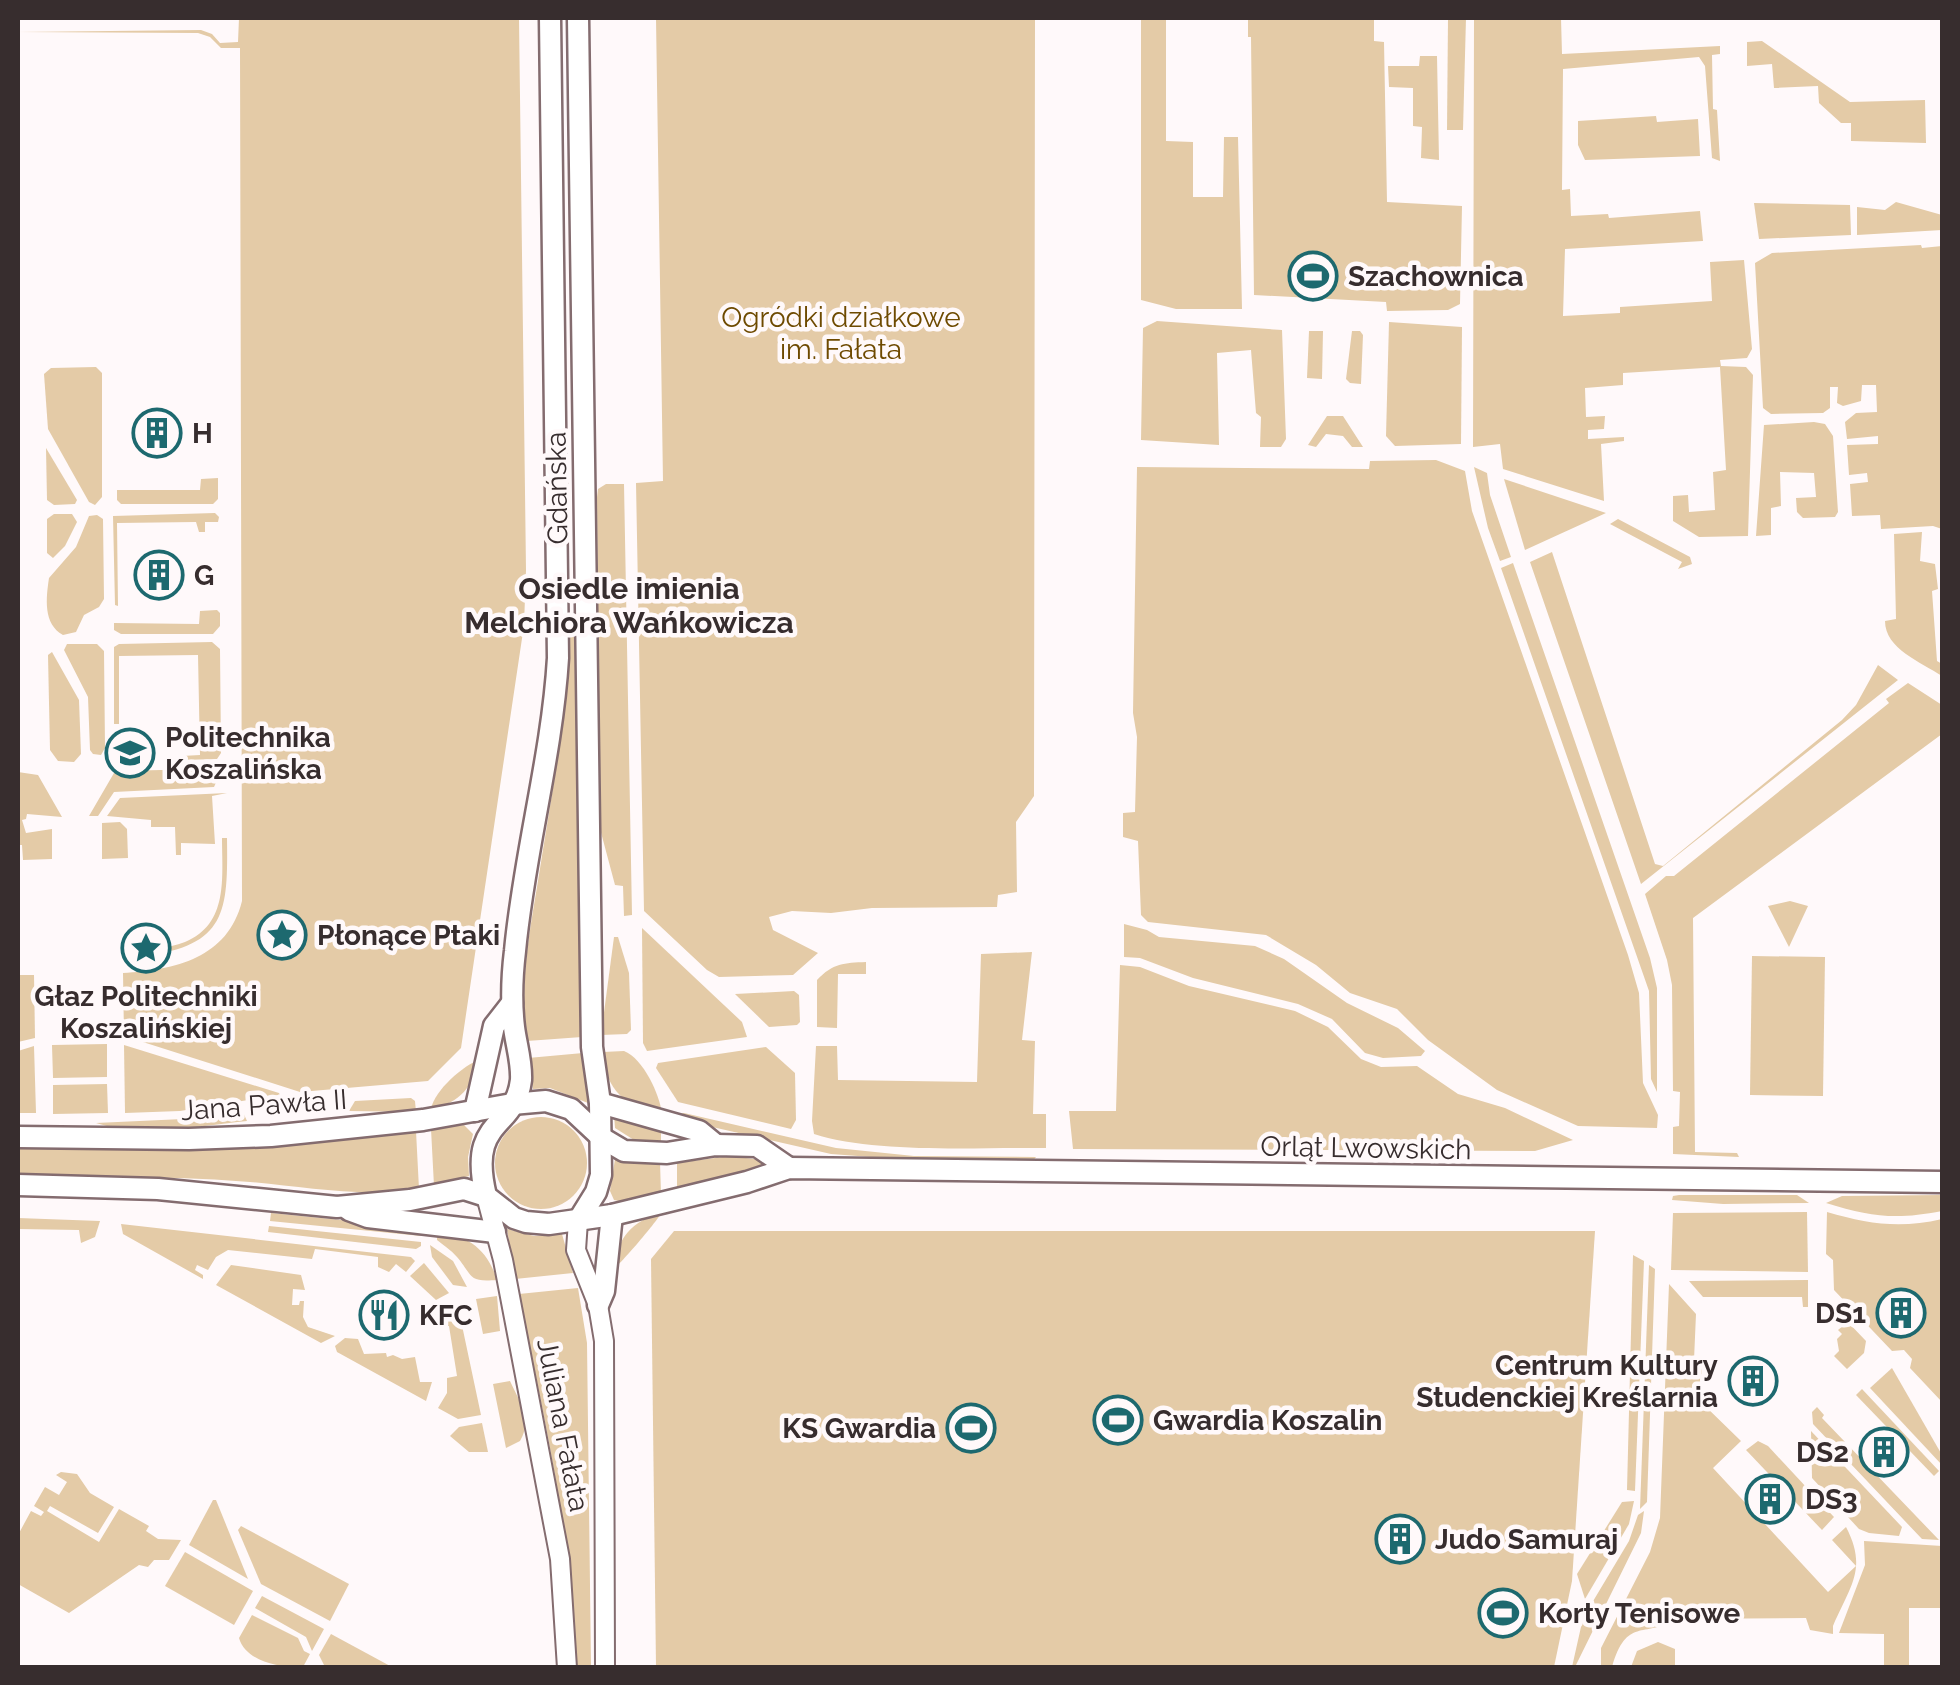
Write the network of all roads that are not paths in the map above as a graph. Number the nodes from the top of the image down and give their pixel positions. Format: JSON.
{"nodes":[{"id":1,"x":550,"y":18,"type":"edge"},
{"id":2,"x":578,"y":18,"type":"edge"},
{"id":3,"x":512,"y":1003,"type":"junction"},
{"id":4,"x":600,"y":1103,"type":"junction"},
{"id":5,"x":512,"y":1104,"type":"junction"},
{"id":6,"x":475,"y":1111,"type":"junction"},
{"id":7,"x":18,"y":1137,"type":"edge"},
{"id":8,"x":602,"y":1138,"type":"junction"},
{"id":9,"x":716,"y":1145,"type":"junction"},
{"id":10,"x":790,"y":1168,"type":"junction"},
{"id":11,"x":1942,"y":1182,"type":"edge"},
{"id":12,"x":18,"y":1185,"type":"edge"},
{"id":13,"x":486,"y":1196,"type":"junction"},
{"id":14,"x":337,"y":1207,"type":"junction"},
{"id":15,"x":612,"y":1215,"type":"junction"},
{"id":16,"x":578,"y":1221,"type":"junction"},
{"id":17,"x":495,"y":1232,"type":"junction"},
{"id":18,"x":598,"y":1305,"type":"junction"},
{"id":19,"x":567,"y":1668,"type":"edge"},
{"id":20,"x":605,"y":1668,"type":"edge"}],
"edges":[{"from":1,"to":3,"type":"main road","name":"Gdańska"},
{"from":2,"to":4,"type":"main road","name":"Gdańska"},
{"from":3,"to":5,"type":"main road","name":"Gdańska"},
{"from":3,"to":6,"type":"main road"},
{"from":4,"to":8,"type":"main road","name":"Gdańska"},
{"from":4,"to":9,"type":"main road"},
{"from":5,"to":6,"type":"main road","name":"Jana Pawła II"},
{"from":5,"to":8,"type":"main road"},
{"from":5,"to":13,"type":"main road"},
{"from":6,"to":7,"type":"main road","name":"Jana Pawła II"},
{"from":8,"to":9,"type":"main road","name":"Orląt Lwowskich"},
{"from":8,"to":16,"type":"main road"},
{"from":9,"to":10,"type":"main road","name":"Orląt Lwowskich"},
{"from":10,"to":11,"type":"main road","name":"Orląt Lwowskich"},
{"from":10,"to":15,"type":"main road","name":"Orląt Lwowskich"},
{"from":12,"to":14,"type":"main road"},
{"from":13,"to":14,"type":"main road"},
{"from":13,"to":16,"type":"main road"},
{"from":13,"to":17,"type":"street","name":"Juliana Fałata"},
{"from":14,"to":17,"type":"main road"},
{"from":15,"to":16,"type":"main road","name":"Orląt Lwowskich"},
{"from":15,"to":18,"type":"main road"},
{"from":16,"to":18,"type":"street","name":"Juliana Fałata"},
{"from":17,"to":19,"type":"street","name":"Juliana Fałata"},
{"from":18,"to":20,"type":"street","name":"Juliana Fałata"}]}
